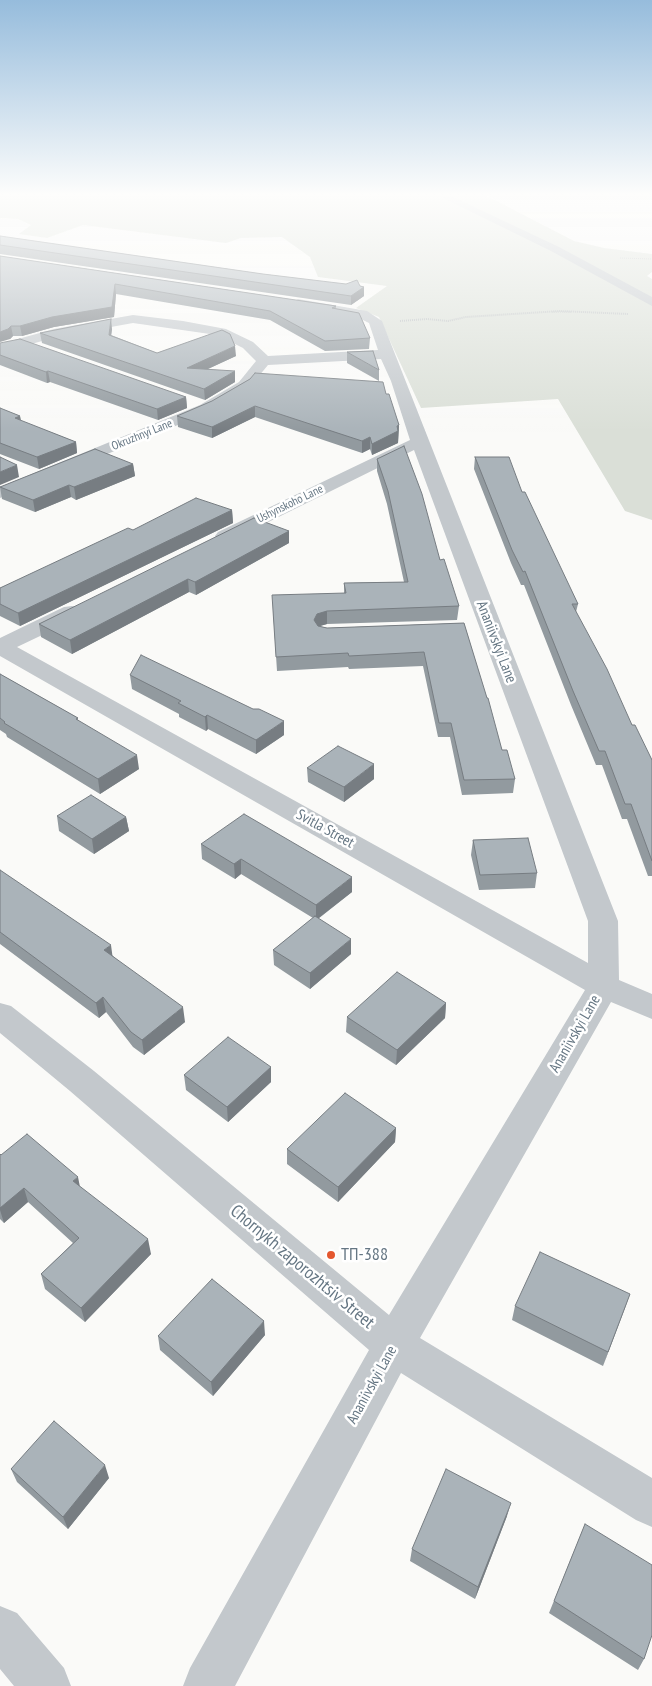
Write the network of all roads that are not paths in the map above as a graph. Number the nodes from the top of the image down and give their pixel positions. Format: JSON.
{"nodes":[{"id":1,"x":602,"y":275,"type":"edge"},
{"id":2,"x":287,"y":301,"type":"edge"},
{"id":3,"x":652,"y":302,"type":"edge"},
{"id":4,"x":136,"y":304,"type":"edge"},
{"id":5,"x":133,"y":320,"type":"junction"},
{"id":6,"x":0,"y":335,"type":"edge"},
{"id":7,"x":21,"y":342,"type":"junction"},
{"id":8,"x":0,"y":349,"type":"edge"},
{"id":9,"x":48,"y":352,"type":"edge"},
{"id":10,"x":386,"y":354,"type":"junction"},
{"id":11,"x":264,"y":360,"type":"junction"},
{"id":12,"x":187,"y":402,"type":"dead end"},
{"id":13,"x":206,"y":408,"type":"junction"},
{"id":14,"x":419,"y":441,"type":"junction"},
{"id":15,"x":16,"y":467,"type":"edge"},
{"id":16,"x":39,"y":477,"type":"junction"},
{"id":17,"x":0,"y":493,"type":"edge"},
{"id":18,"x":205,"y":546,"type":"edge"},
{"id":19,"x":89,"y":603,"type":"edge"},
{"id":20,"x":0,"y":647,"type":"edge"},
{"id":21,"x":604,"y":986,"type":"junction"},
{"id":22,"x":652,"y":1007,"type":"edge"},
{"id":23,"x":0,"y":1015,"type":"edge"},
{"id":24,"x":394,"y":1344,"type":"junction"},
{"id":25,"x":652,"y":1504,"type":"edge"},
{"id":26,"x":0,"y":1630,"type":"edge"},
{"id":27,"x":46,"y":1686,"type":"edge"},
{"id":28,"x":208,"y":1686,"type":"edge"}],
"edges":[{"from":1,"to":3,"type":"street"},
{"from":2,"to":10,"type":"street","name":"Ananiivskyi Lane"},
{"from":4,"to":5,"type":"street"},
{"from":5,"to":7,"type":"street"},
{"from":5,"to":11,"type":"street"},
{"from":6,"to":7,"type":"street"},
{"from":7,"to":8,"type":"street"},
{"from":7,"to":9,"type":"street"},
{"from":10,"to":11,"type":"street"},
{"from":10,"to":14,"type":"street","name":"Ananiivskyi Lane"},
{"from":11,"to":13,"type":"street","name":"Okruzhnyi Lane"},
{"from":12,"to":13,"type":"street"},
{"from":13,"to":16,"type":"street","name":"Okruzhnyi Lane"},
{"from":14,"to":18,"type":"street","name":"Ushynskoho Lane"},
{"from":14,"to":21,"type":"street","name":"Ananiivskyi Lane"},
{"from":15,"to":16,"type":"street"},
{"from":16,"to":17,"type":"street","name":"Okruzhnyi Lane"},
{"from":19,"to":20,"type":"street"},
{"from":20,"to":21,"type":"street","name":"Svitla Street"},
{"from":21,"to":22,"type":"street","name":"Svitla Street"},
{"from":21,"to":24,"type":"street","name":"Ananiivskyi Lane"},
{"from":23,"to":24,"type":"street","name":"Chornykh zaporozhtsiv Street"},
{"from":24,"to":25,"type":"street","name":"Chornykh zaporozhtsiv Street"},
{"from":24,"to":28,"type":"street","name":"Ananiivskyi Lane"},
{"from":26,"to":27,"type":"street"}]}
